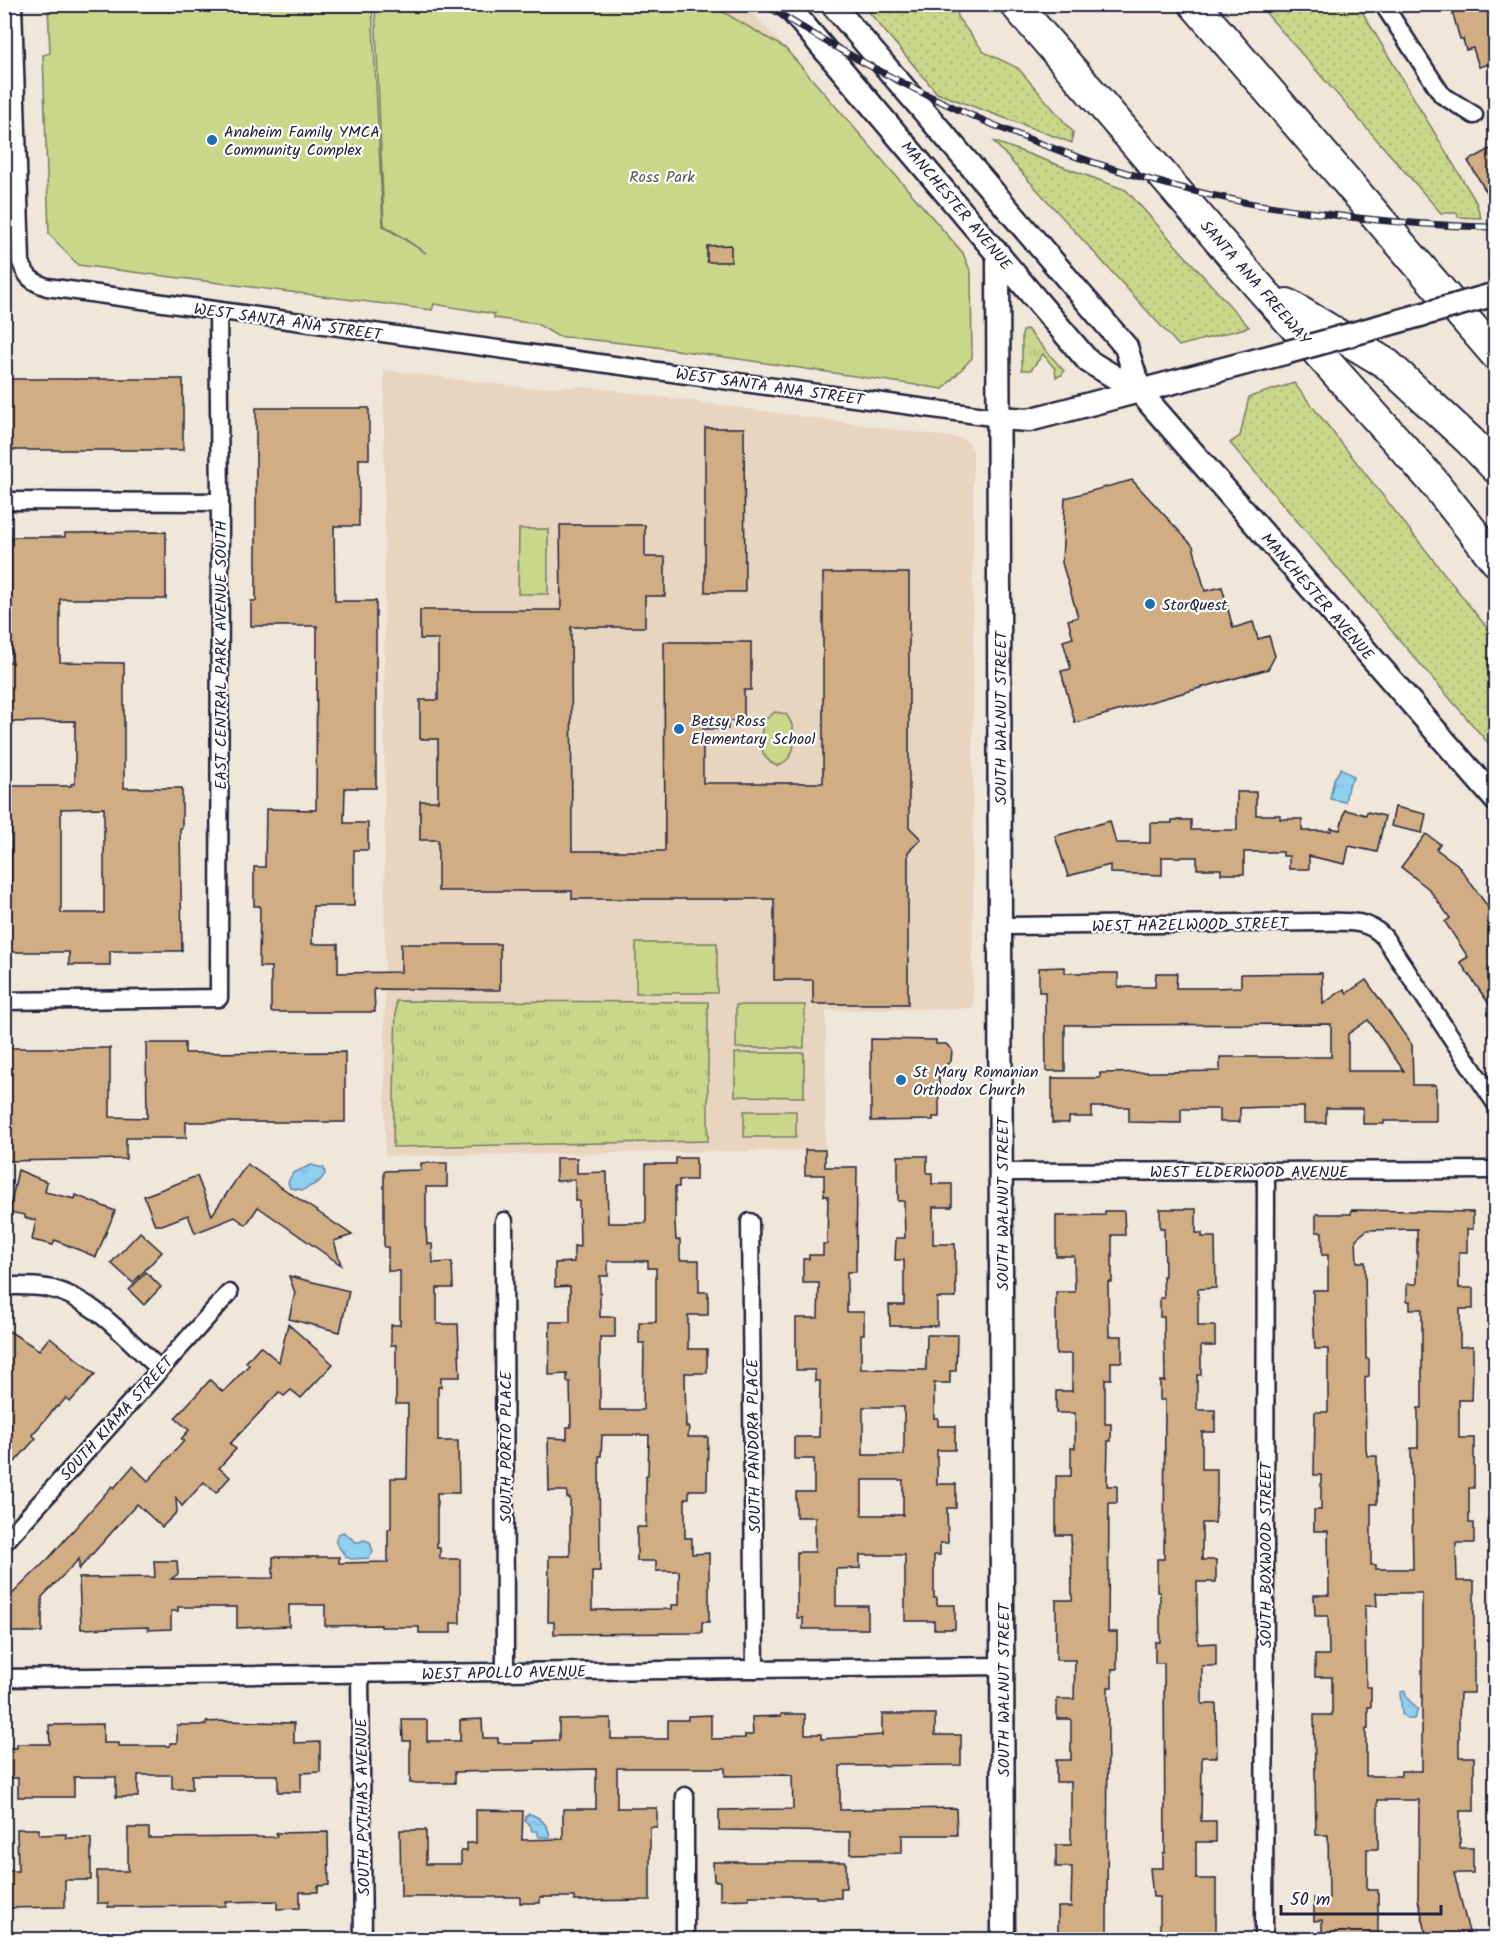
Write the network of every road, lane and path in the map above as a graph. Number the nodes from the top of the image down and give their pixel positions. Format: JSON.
{"nodes":[{"id":1,"x":13,"y":4,"type":"edge"},
{"id":2,"x":786,"y":4,"type":"edge"},
{"id":3,"x":832,"y":4,"type":"edge"},
{"id":4,"x":1015,"y":4,"type":"edge"},
{"id":5,"x":1194,"y":4,"type":"edge"},
{"id":6,"x":1383,"y":4,"type":"edge"},
{"id":7,"x":1474,"y":115,"type":"dead end"},
{"id":8,"x":998,"y":253,"type":"junction"},
{"id":9,"x":1261,"y":289,"type":"junction"},
{"id":10,"x":1496,"y":294,"type":"edge"},
{"id":11,"x":218,"y":311,"type":"junction"},
{"id":12,"x":1496,"y":355,"type":"edge"},
{"id":13,"x":1140,"y":392,"type":"junction"},
{"id":14,"x":999,"y":418,"type":"junction"},
{"id":15,"x":1496,"y":468,"type":"edge"},
{"id":16,"x":4,"y":501,"type":"edge"},
{"id":17,"x":220,"y":502,"type":"junction"},
{"id":18,"x":1496,"y":561,"type":"edge"},
{"id":19,"x":1496,"y":800,"type":"edge"},
{"id":20,"x":1000,"y":926,"type":"junction"},
{"id":21,"x":4,"y":1000,"type":"edge"},
{"id":22,"x":1496,"y":1104,"type":"edge"},
{"id":23,"x":1496,"y":1170,"type":"edge"},
{"id":24,"x":1266,"y":1171,"type":"junction"},
{"id":25,"x":1002,"y":1172,"type":"junction"},
{"id":26,"x":504,"y":1221,"type":"dead end"},
{"id":27,"x":750,"y":1222,"type":"dead end"},
{"id":28,"x":4,"y":1286,"type":"edge"},
{"id":29,"x":229,"y":1293,"type":"dead end"},
{"id":30,"x":160,"y":1369,"type":"junction"},
{"id":31,"x":4,"y":1543,"type":"edge"},
{"id":32,"x":1003,"y":1666,"type":"junction"},
{"id":33,"x":755,"y":1669,"type":"junction"},
{"id":34,"x":505,"y":1672,"type":"junction"},
{"id":35,"x":360,"y":1674,"type":"junction"},
{"id":36,"x":4,"y":1678,"type":"edge"},
{"id":37,"x":685,"y":1796,"type":"dead end"},
{"id":38,"x":363,"y":1940,"type":"edge"},
{"id":39,"x":685,"y":1940,"type":"edge"},
{"id":40,"x":1003,"y":1940,"type":"edge"},
{"id":41,"x":1264,"y":1940,"type":"edge"}],
"edges":[{"from":1,"to":11,"type":"street","name":"WEST SANTA ANA STREET"},
{"from":2,"to":8,"type":"street","name":"MANCHESTER AVENUE"},
{"from":3,"to":13,"type":"street","name":"MANCHESTER AVENUE"},
{"from":4,"to":9,"type":"highway","name":"SANTA ANA FREEWAY"},
{"from":5,"to":12,"type":"highway"},
{"from":6,"to":7,"type":"street"},
{"from":8,"to":13,"type":"street","name":"MANCHESTER AVENUE"},
{"from":8,"to":14,"type":"street","name":"SOUTH WALNUT STREET"},
{"from":9,"to":15,"type":"highway"},
{"from":9,"to":18,"type":"highway","name":"SANTA ANA FREEWAY"},
{"from":10,"to":13,"type":"street","name":"WEST SANTA ANA STREET","bridge":true},
{"from":11,"to":14,"type":"street","name":"WEST SANTA ANA STREET"},
{"from":11,"to":17,"type":"street","name":"EAST CENTRAL PARK AVENUE SOUTH"},
{"from":13,"to":14,"type":"street","name":"WEST SANTA ANA STREET"},
{"from":13,"to":19,"type":"street","name":"MANCHESTER AVENUE"},
{"from":14,"to":20,"type":"street","name":"SOUTH WALNUT STREET"},
{"from":16,"to":17,"type":"street"},
{"from":17,"to":21,"type":"street","name":"EAST CENTRAL PARK AVENUE SOUTH"},
{"from":20,"to":22,"type":"street","name":"WEST HAZELWOOD STREET"},
{"from":20,"to":25,"type":"street","name":"SOUTH WALNUT STREET"},
{"from":23,"to":24,"type":"street","name":"WEST ELDERWOOD AVENUE"},
{"from":24,"to":25,"type":"street","name":"WEST ELDERWOOD AVENUE"},
{"from":24,"to":41,"type":"street","name":"SOUTH BOXWOOD STREET"},
{"from":25,"to":32,"type":"street","name":"SOUTH WALNUT STREET"},
{"from":26,"to":34,"type":"street","name":"SOUTH PORTO PLACE"},
{"from":27,"to":33,"type":"street","name":"SOUTH PANDORA PLACE"},
{"from":28,"to":30,"type":"street"},
{"from":29,"to":30,"type":"street","name":"SOUTH KIAMA STREET"},
{"from":30,"to":31,"type":"street","name":"SOUTH KIAMA STREET"},
{"from":32,"to":33,"type":"street","name":"WEST APOLLO AVENUE"},
{"from":32,"to":40,"type":"street","name":"SOUTH WALNUT STREET"},
{"from":33,"to":34,"type":"street","name":"WEST APOLLO AVENUE"},
{"from":34,"to":35,"type":"street","name":"WEST APOLLO AVENUE"},
{"from":35,"to":36,"type":"street","name":"WEST APOLLO AVENUE"},
{"from":35,"to":38,"type":"street","name":"SOUTH PYTHIAS AVENUE"},
{"from":37,"to":39,"type":"street"}]}
